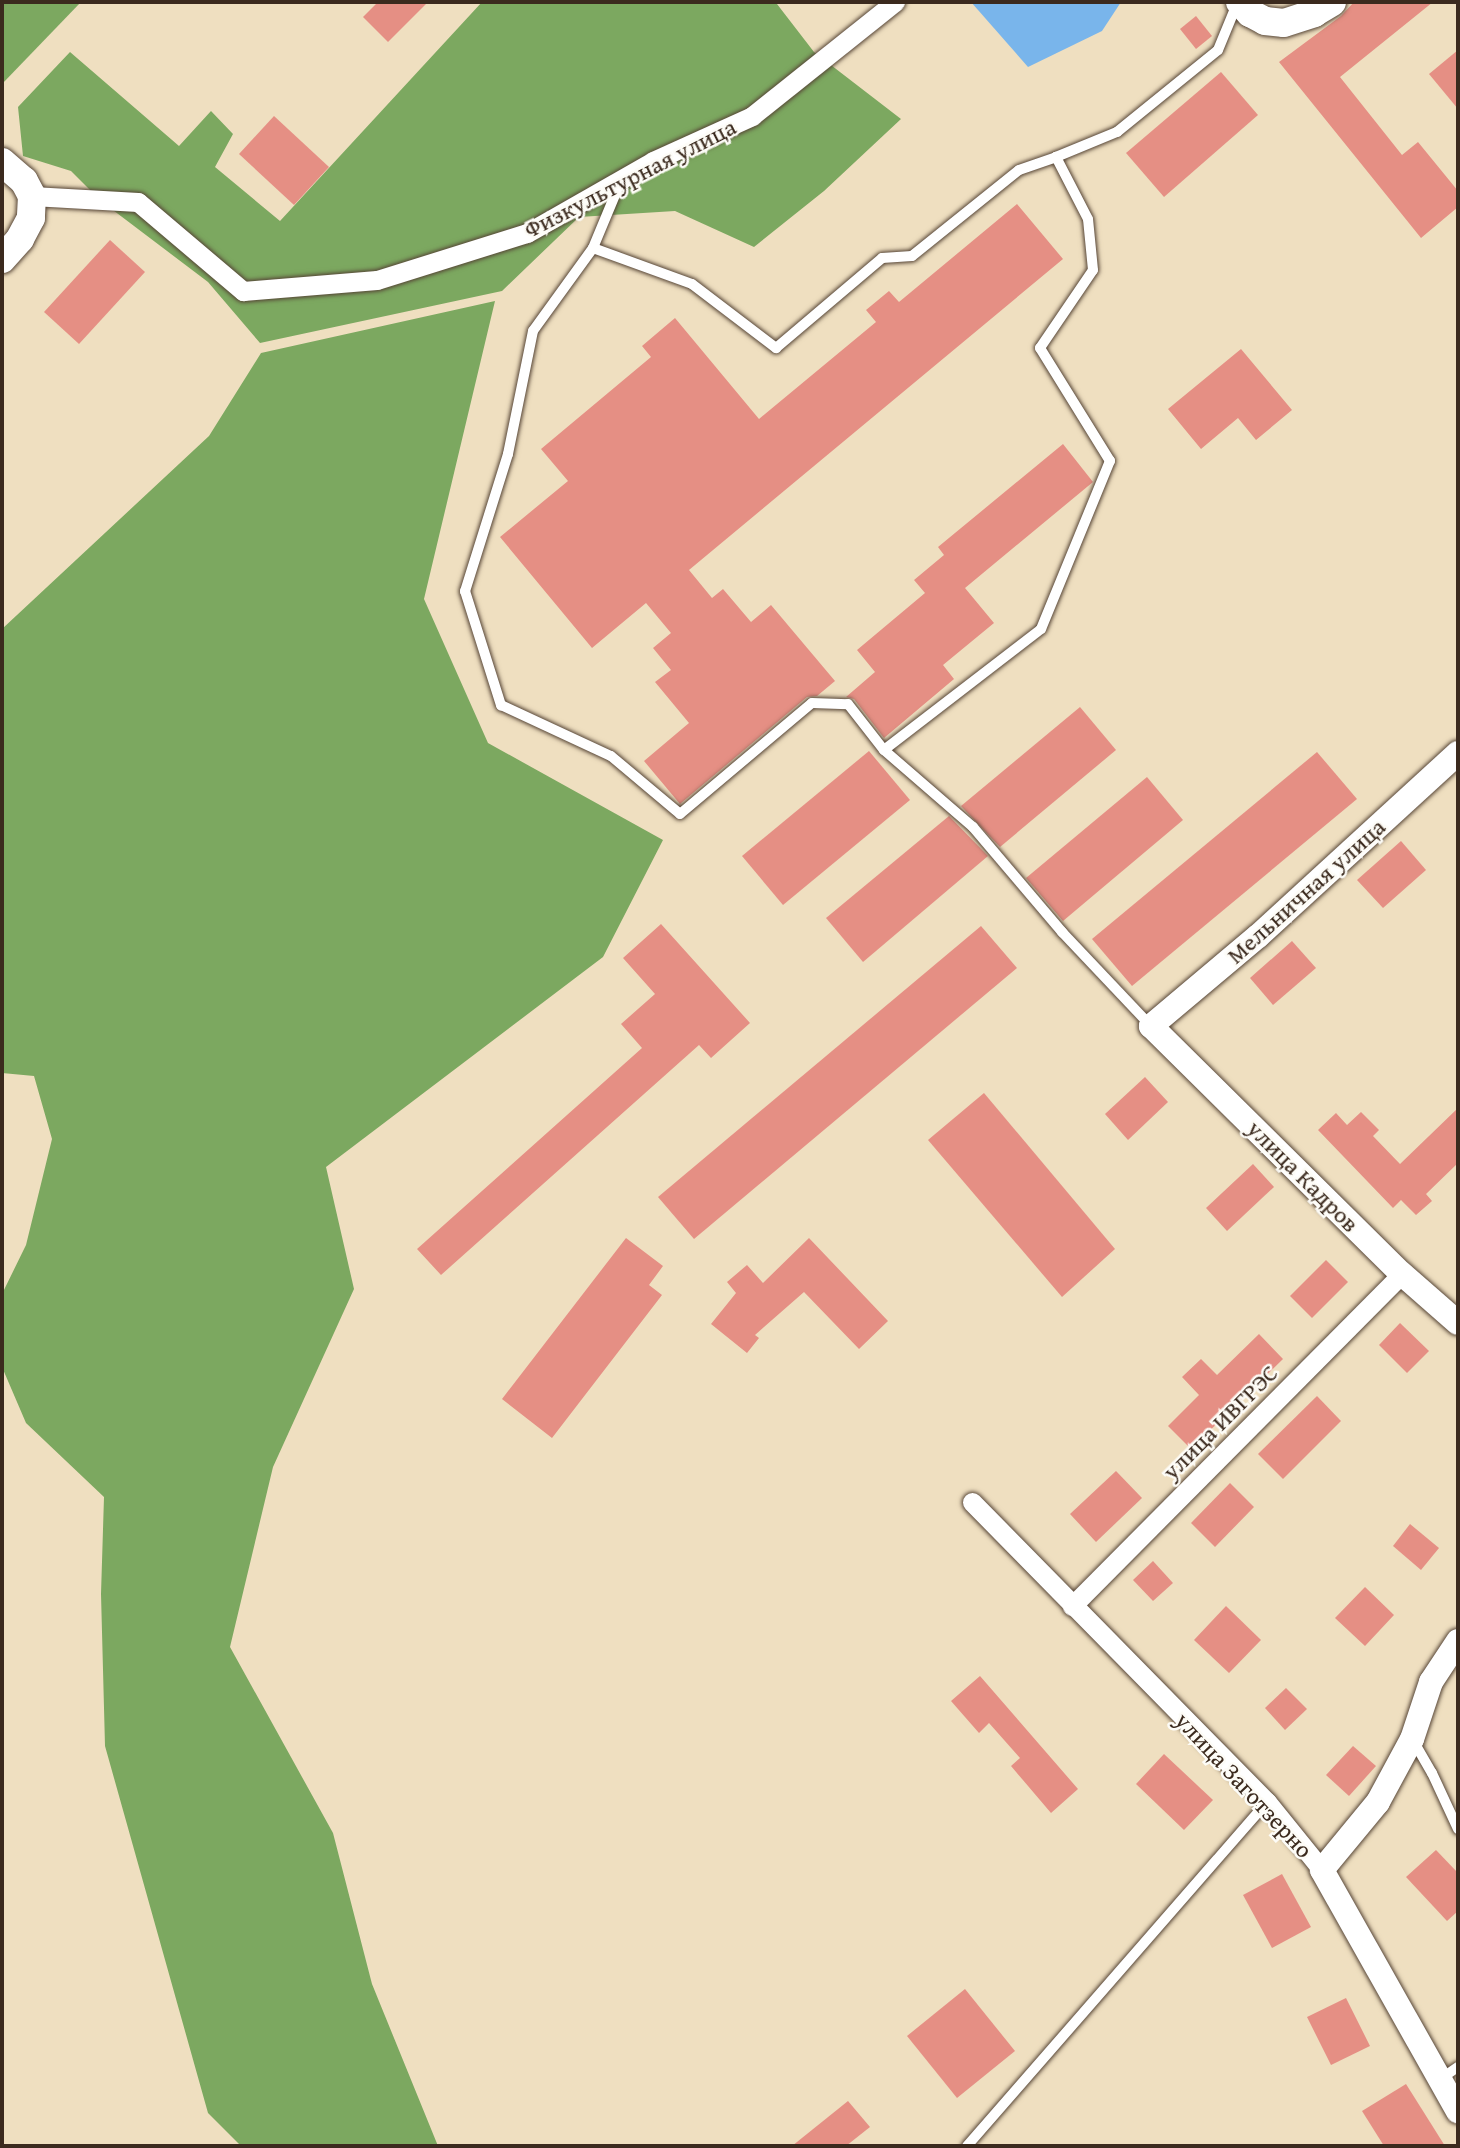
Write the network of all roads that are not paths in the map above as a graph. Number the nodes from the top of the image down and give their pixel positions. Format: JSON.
{"nodes":[{"id":1,"x":895,"y":2,"type":"edge"},
{"id":2,"x":1239,"y":2,"type":"edge"},
{"id":3,"x":1332,"y":2,"type":"edge"},
{"id":4,"x":1056,"y":157,"type":"junction"},
{"id":5,"x":2,"y":162,"type":"edge"},
{"id":6,"x":623,"y":176,"type":"junction"},
{"id":7,"x":32,"y":196,"type":"junction"},
{"id":8,"x":593,"y":248,"type":"junction"},
{"id":9,"x":3,"y":256,"type":"edge"},
{"id":10,"x":884,"y":750,"type":"junction"},
{"id":11,"x":1458,"y":753,"type":"edge"},
{"id":12,"x":1151,"y":1026,"type":"junction"},
{"id":13,"x":1402,"y":1274,"type":"junction"},
{"id":14,"x":1458,"y":1323,"type":"edge"},
{"id":15,"x":972,"y":1502,"type":"dead end"},
{"id":16,"x":1072,"y":1606,"type":"junction"},
{"id":17,"x":1458,"y":1641,"type":"edge"},
{"id":18,"x":1412,"y":1739,"type":"junction"},
{"id":19,"x":1267,"y":1802,"type":"junction"},
{"id":20,"x":1458,"y":1829,"type":"edge"},
{"id":21,"x":1322,"y":1870,"type":"junction"},
{"id":22,"x":1450,"y":2072,"type":"edge"},
{"id":23,"x":1458,"y":2110,"type":"edge"},
{"id":24,"x":967,"y":2146,"type":"edge"}],
"edges":[{"from":1,"to":6,"type":"street","name":"Физкультурная улица"},
{"from":2,"to":3,"type":"main road"},
{"from":2,"to":4,"type":"lane"},
{"from":4,"to":8,"type":"lane"},
{"from":4,"to":10,"type":"lane"},
{"from":5,"to":7,"type":"main road"},
{"from":6,"to":7,"type":"street","name":"Физкультурная улица"},
{"from":6,"to":8,"type":"lane"},
{"from":7,"to":9,"type":"main road"},
{"from":8,"to":10,"type":"lane"},
{"from":10,"to":12,"type":"lane"},
{"from":11,"to":12,"type":"street","name":"Мельничная улица"},
{"from":12,"to":13,"type":"street","name":"улица Кадров"},
{"from":13,"to":14,"type":"street","name":"улица Кадров"},
{"from":13,"to":16,"type":"street","name":"улица ИВГРЭС"},
{"from":15,"to":16,"type":"street","name":"улица Заготзерно"},
{"from":16,"to":19,"type":"street","name":"улица Заготзерно"},
{"from":17,"to":18,"type":"street"},
{"from":18,"to":20,"type":"lane"},
{"from":18,"to":21,"type":"street"},
{"from":19,"to":21,"type":"street","name":"улица Заготзерно"},
{"from":19,"to":24,"type":"lane"},
{"from":21,"to":22,"type":"street","name":"улица Заготзерно"},
{"from":22,"to":23,"type":"street","name":"улица Заготзерно"}]}
